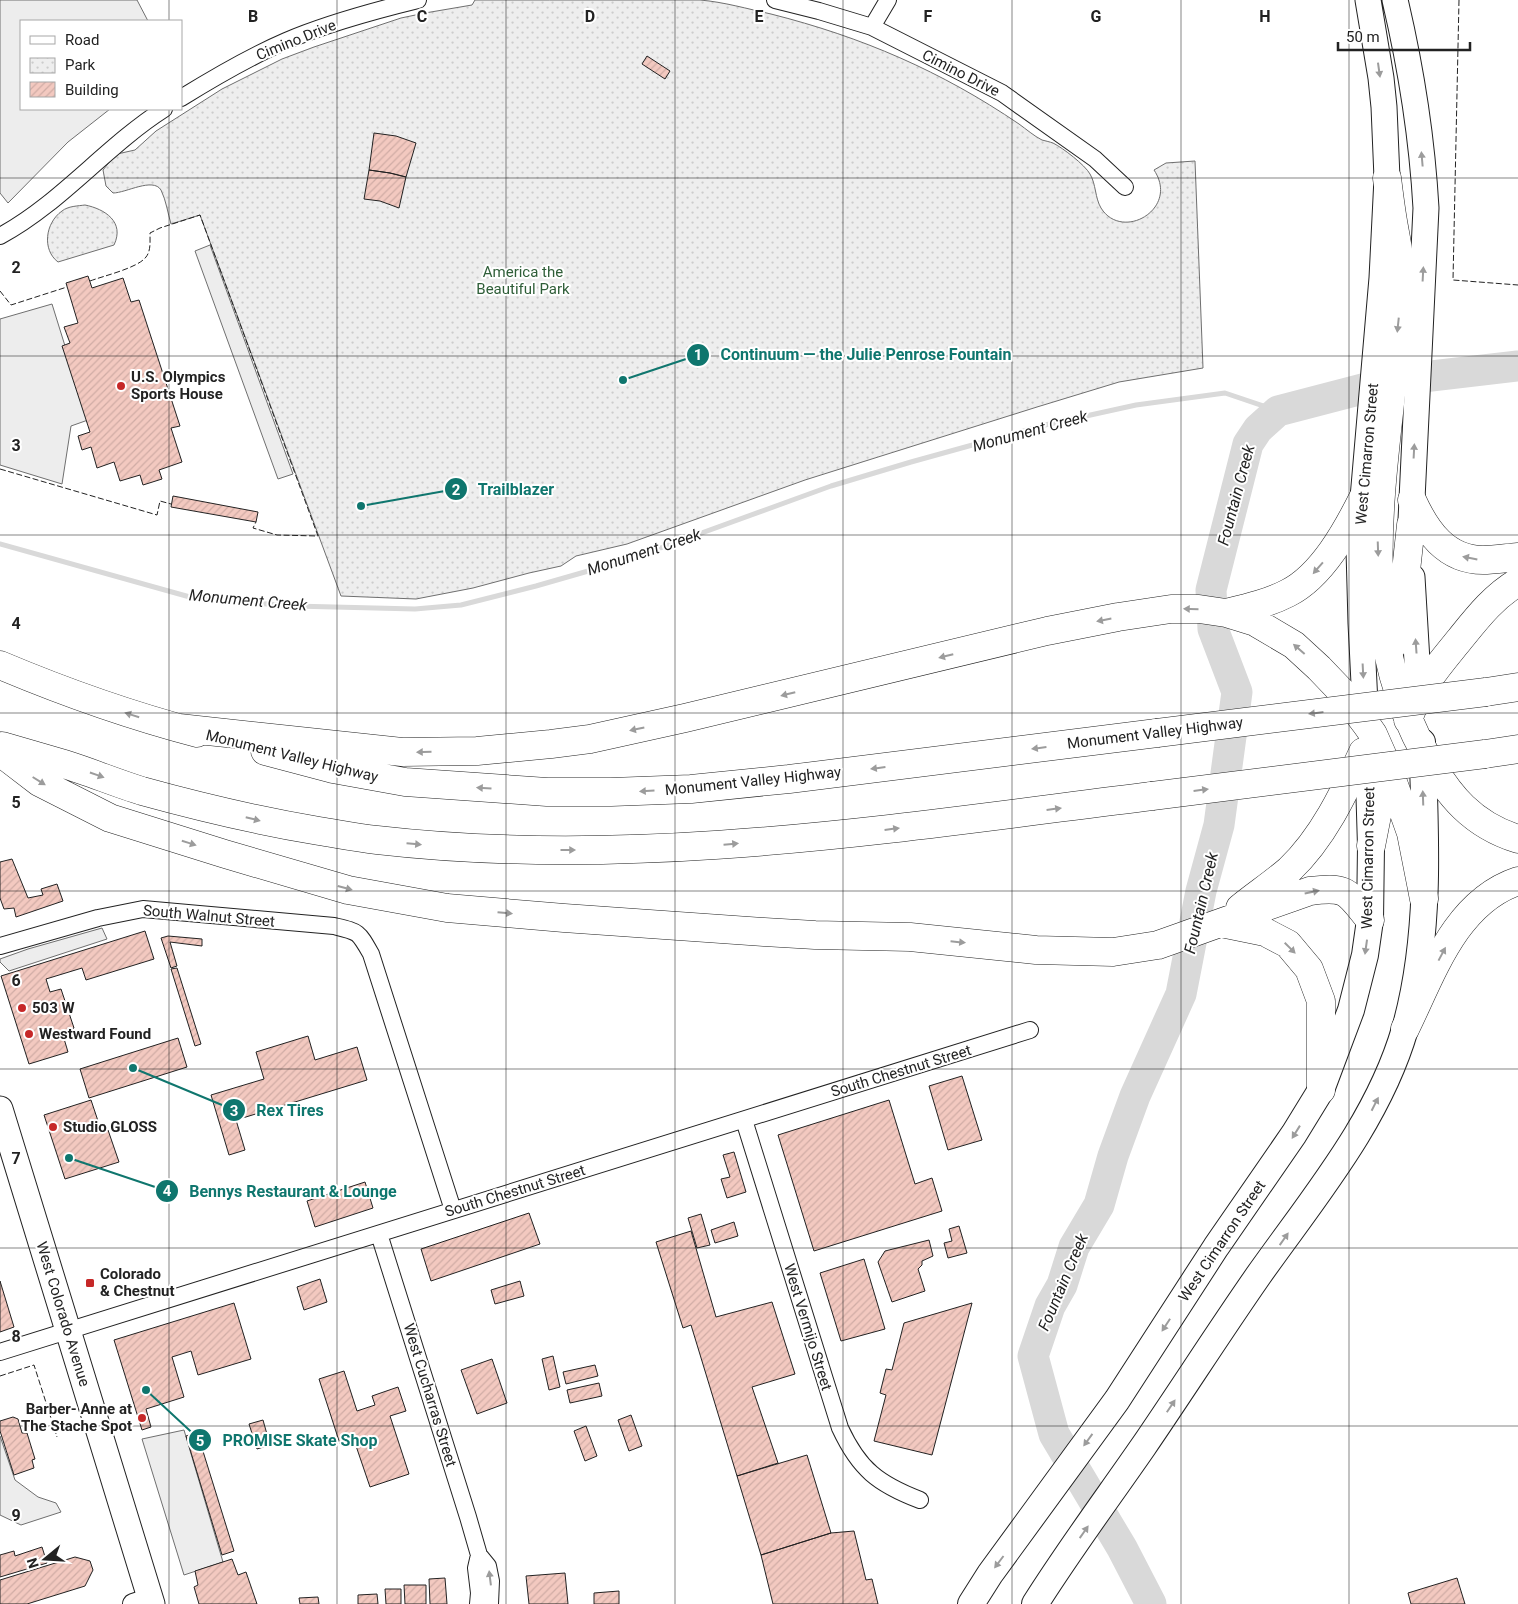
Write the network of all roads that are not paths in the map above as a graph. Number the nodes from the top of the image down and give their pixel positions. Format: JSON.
{"nodes":[{"id":1,"x":418,"y":0,"type":"edge"},
{"id":2,"x":776,"y":0,"type":"edge"},
{"id":3,"x":888,"y":0,"type":"edge"},
{"id":4,"x":1368,"y":0,"type":"edge"},
{"id":5,"x":1395,"y":0,"type":"edge"},
{"id":6,"x":872,"y":27,"type":"junction"},
{"id":7,"x":182,"y":97,"type":"edge"},
{"id":8,"x":162,"y":110,"type":"edge"},
{"id":9,"x":1387,"y":178,"type":"joint"},
{"id":10,"x":1125,"y":187,"type":"dead end"},
{"id":11,"x":0,"y":236,"type":"edge"},
{"id":12,"x":1371,"y":499,"type":"junction"},
{"id":13,"x":1412,"y":513,"type":"junction"},
{"id":14,"x":1518,"y":557,"type":"edge"},
{"id":15,"x":1518,"y":582,"type":"edge"},
{"id":16,"x":1226,"y":613,"type":"junction"},
{"id":17,"x":1390,"y":658,"type":"junction"},
{"id":18,"x":0,"y":665,"type":"edge"},
{"id":19,"x":1518,"y":687,"type":"edge"},
{"id":20,"x":1419,"y":695,"type":"junction"},
{"id":21,"x":1408,"y":720,"type":"junction"},
{"id":22,"x":179,"y":728,"type":"junction"},
{"id":23,"x":1369,"y":734,"type":"junction"},
{"id":24,"x":0,"y":746,"type":"edge"},
{"id":25,"x":1422,"y":749,"type":"junction"},
{"id":26,"x":1518,"y":749,"type":"edge"},
{"id":27,"x":0,"y":752,"type":"edge"},
{"id":28,"x":1388,"y":768,"type":"junction"},
{"id":29,"x":1518,"y":839,"type":"edge"},
{"id":30,"x":1372,"y":846,"type":"junction"},
{"id":31,"x":1518,"y":881,"type":"edge"},
{"id":32,"x":1424,"y":899,"type":"junction"},
{"id":33,"x":1243,"y":915,"type":"junction"},
{"id":34,"x":1370,"y":920,"type":"junction"},
{"id":35,"x":0,"y":946,"type":"edge"},
{"id":36,"x":1405,"y":1029,"type":"junction"},
{"id":37,"x":1030,"y":1030,"type":"dead end"},
{"id":38,"x":1321,"y":1090,"type":"junction"},
{"id":39,"x":0,"y":1109,"type":"edge"},
{"id":40,"x":744,"y":1120,"type":"junction"},
{"id":41,"x":453,"y":1210,"type":"junction"},
{"id":42,"x":380,"y":1234,"type":"junction"},
{"id":43,"x":69,"y":1331,"type":"junction"},
{"id":44,"x":0,"y":1352,"type":"edge"},
{"id":45,"x":920,"y":1500,"type":"dead end"},
{"id":46,"x":479,"y":1555,"type":"junction"},
{"id":47,"x":145,"y":1602,"type":"edge"},
{"id":48,"x":478,"y":1604,"type":"edge"},
{"id":49,"x":490,"y":1604,"type":"edge"},
{"id":50,"x":971,"y":1604,"type":"edge"},
{"id":51,"x":1035,"y":1604,"type":"edge"}],
"edges":[{"from":1,"to":7,"type":"street","name":"Cimino Drive"},
{"from":2,"to":6,"type":"street","name":"Cimino Drive"},
{"from":3,"to":6,"type":"street"},
{"from":4,"to":9,"type":"main road","one_way":true},
{"from":13,"to":5,"type":"main road","one_way":true},
{"from":6,"to":10,"type":"street","name":"Cimino Drive"},
{"from":8,"to":11,"type":"street"},
{"from":9,"to":12,"type":"highway","one_way":true},
{"from":12,"to":16,"type":"highway","one_way":true},
{"from":12,"to":17,"type":"highway","one_way":true},
{"from":12,"to":23,"type":"main road","name":"West Cimarron Street","one_way":true},
{"from":14,"to":13,"type":"highway","one_way":true},
{"from":13,"to":17,"type":"highway"},
{"from":20,"to":13,"type":"main road","one_way":true},
{"from":15,"to":20,"type":"highway"},
{"from":16,"to":22,"type":"highway","one_way":true},
{"from":23,"to":16,"type":"highway","one_way":true},
{"from":17,"to":21,"type":"highway"},
{"from":17,"to":23,"type":"highway"},
{"from":22,"to":18,"type":"highway","name":"Monument Valley Highway","one_way":true},
{"from":19,"to":22,"type":"highway","name":"Monument Valley Highway","one_way":true,"bridge":true},
{"from":20,"to":21,"type":"highway"},
{"from":20,"to":25,"type":"highway"},
{"from":21,"to":25,"type":"highway"},
{"from":21,"to":28,"type":"highway"},
{"from":23,"to":28,"type":"highway"},
{"from":23,"to":30,"type":"highway","name":"West Cimarron Street"},
{"from":23,"to":33,"type":"highway"},
{"from":24,"to":26,"type":"highway","one_way":true,"bridge":true},
{"from":25,"to":29,"type":"highway"},
{"from":32,"to":25,"type":"highway","one_way":true},
{"from":27,"to":33,"type":"highway","one_way":true},
{"from":28,"to":30,"type":"highway"},
{"from":28,"to":32,"type":"highway"},
{"from":30,"to":34,"type":"highway","name":"West Cimarron Street"},
{"from":36,"to":31,"type":"highway","one_way":true},
{"from":32,"to":36,"type":"highway"},
{"from":33,"to":34,"type":"highway","one_way":true},
{"from":33,"to":38,"type":"highway","one_way":true},
{"from":34,"to":38,"type":"highway","name":"West Cimarron Street","one_way":true},
{"from":35,"to":41,"type":"street","name":"South Walnut Street"},
{"from":51,"to":36,"type":"highway","one_way":true},
{"from":37,"to":40,"type":"street","name":"South Chestnut Street"},
{"from":38,"to":50,"type":"highway","name":"West Cimarron Street","one_way":true},
{"from":39,"to":43,"type":"main road","name":"West Colorado Avenue"},
{"from":40,"to":41,"type":"street","name":"South Chestnut Street"},
{"from":40,"to":45,"type":"street","name":"West Vermijo Street"},
{"from":41,"to":42,"type":"street","name":"South Chestnut Street"},
{"from":42,"to":43,"type":"street","name":"South Chestnut Street"},
{"from":42,"to":46,"type":"street","name":"West Cucharras Street"},
{"from":43,"to":44,"type":"street","name":"South Chestnut Street"},
{"from":43,"to":47,"type":"main road","name":"West Colorado Avenue"},
{"from":46,"to":48,"type":"street","name":"West Cucharras Street"},
{"from":49,"to":46,"type":"street","name":"West Cucharras Street","one_way":true}]}
